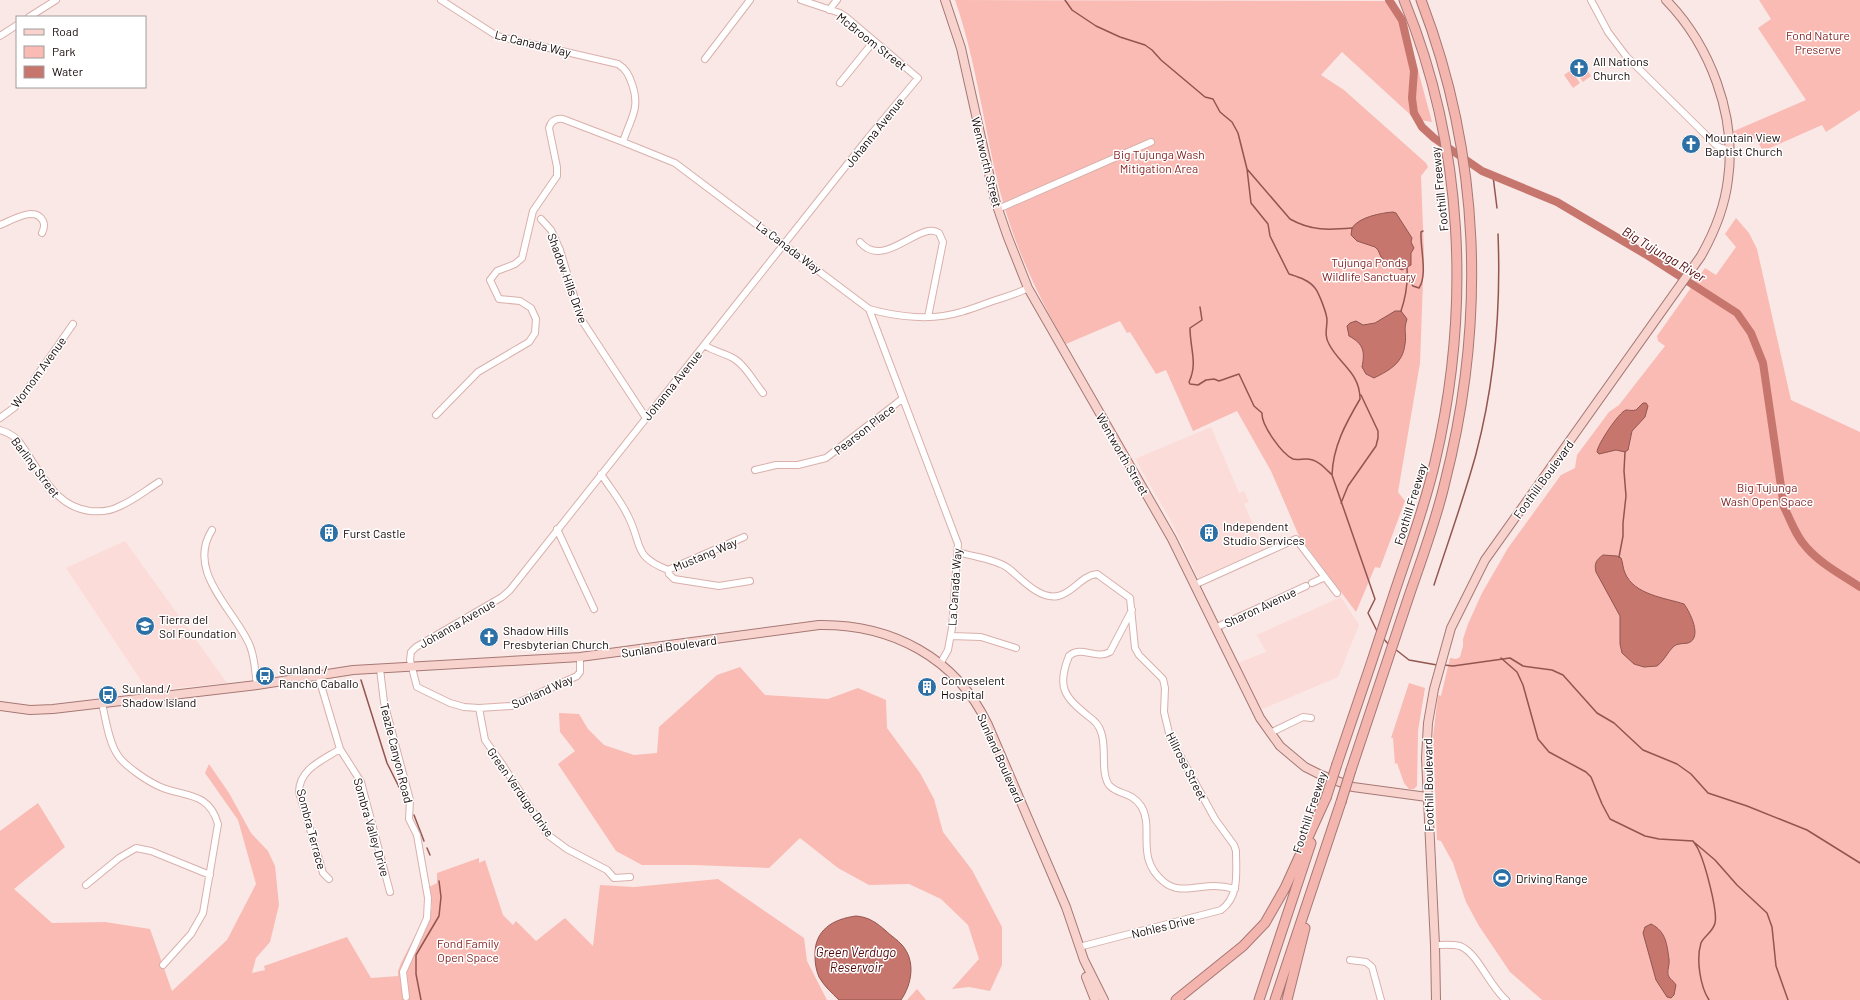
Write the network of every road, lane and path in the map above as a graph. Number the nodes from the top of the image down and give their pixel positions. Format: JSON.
{"nodes":[{"id":1,"x":56,"y":0,"type":"edge"},
{"id":2,"x":441,"y":0,"type":"edge"},
{"id":3,"x":750,"y":0,"type":"edge"},
{"id":4,"x":801,"y":0,"type":"edge"},
{"id":5,"x":837,"y":0,"type":"edge"},
{"id":6,"x":945,"y":0,"type":"edge"},
{"id":7,"x":1404,"y":0,"type":"edge"},
{"id":8,"x":1421,"y":0,"type":"edge"},
{"id":9,"x":1591,"y":0,"type":"edge"},
{"id":10,"x":1666,"y":0,"type":"edge"},
{"id":11,"x":829,"y":10,"type":"junction"},
{"id":12,"x":31,"y":16,"type":"edge"},
{"id":13,"x":16,"y":26,"type":"edge"},
{"id":14,"x":0,"y":36,"type":"edge"},
{"id":15,"x":874,"y":41,"type":"junction"},
{"id":16,"x":705,"y":59,"type":"dead end"},
{"id":17,"x":918,"y":78,"type":"joint"},
{"id":18,"x":840,"y":83,"type":"dead end"},
{"id":19,"x":623,"y":142,"type":"junction"},
{"id":20,"x":1151,"y":142,"type":"dead end"},
{"id":21,"x":1729,"y":148,"type":"junction"},
{"id":22,"x":998,"y":210,"type":"junction"},
{"id":23,"x":541,"y":219,"type":"dead end"},
{"id":24,"x":0,"y":225,"type":"edge"},
{"id":25,"x":42,"y":233,"type":"dead end"},
{"id":26,"x":860,"y":242,"type":"dead end"},
{"id":27,"x":784,"y":244,"type":"junction"},
{"id":28,"x":1028,"y":288,"type":"junction"},
{"id":29,"x":869,"y":309,"type":"junction"},
{"id":30,"x":928,"y":317,"type":"junction"},
{"id":31,"x":73,"y":324,"type":"dead end"},
{"id":32,"x":704,"y":345,"type":"junction"},
{"id":33,"x":763,"y":393,"type":"dead end"},
{"id":34,"x":902,"y":399,"type":"junction"},
{"id":35,"x":436,"y":415,"type":"dead end"},
{"id":36,"x":0,"y":418,"type":"edge"},
{"id":37,"x":646,"y":418,"type":"junction"},
{"id":38,"x":0,"y":430,"type":"edge"},
{"id":39,"x":755,"y":470,"type":"dead end"},
{"id":40,"x":601,"y":474,"type":"junction"},
{"id":41,"x":159,"y":482,"type":"dead end"},
{"id":42,"x":557,"y":529,"type":"junction"},
{"id":43,"x":212,"y":530,"type":"dead end"},
{"id":44,"x":744,"y":537,"type":"dead end"},
{"id":45,"x":958,"y":552,"type":"junction"},
{"id":46,"x":668,"y":570,"type":"junction"},
{"id":47,"x":1325,"y":577,"type":"junction"},
{"id":48,"x":750,"y":581,"type":"dead end"},
{"id":49,"x":1312,"y":582,"type":"dead end"},
{"id":50,"x":1194,"y":585,"type":"junction"},
{"id":51,"x":1306,"y":586,"type":"dead end"},
{"id":52,"x":1337,"y":593,"type":"dead end"},
{"id":53,"x":594,"y":609,"type":"dead end"},
{"id":54,"x":1132,"y":610,"type":"junction"},
{"id":55,"x":1215,"y":628,"type":"junction"},
{"id":56,"x":951,"y":636,"type":"junction"},
{"id":57,"x":1016,"y":648,"type":"dead end"},
{"id":58,"x":580,"y":657,"type":"junction"},
{"id":59,"x":940,"y":664,"type":"junction"},
{"id":60,"x":410,"y":667,"type":"junction"},
{"id":61,"x":380,"y":669,"type":"junction"},
{"id":62,"x":318,"y":675,"type":"junction"},
{"id":63,"x":258,"y":685,"type":"junction"},
{"id":64,"x":102,"y":704,"type":"junction"},
{"id":65,"x":0,"y":706,"type":"edge"},
{"id":66,"x":479,"y":708,"type":"junction"},
{"id":67,"x":1311,"y":718,"type":"dead end"},
{"id":68,"x":1270,"y":733,"type":"junction"},
{"id":69,"x":340,"y":749,"type":"junction"},
{"id":70,"x":1427,"y":797,"type":"junction"},
{"id":71,"x":1326,"y":798,"type":"junction"},
{"id":72,"x":1326,"y":845,"type":"junction"},
{"id":73,"x":210,"y":875,"type":"junction"},
{"id":74,"x":630,"y":877,"type":"dead end"},
{"id":75,"x":328,"y":879,"type":"dead end"},
{"id":76,"x":86,"y":885,"type":"dead end"},
{"id":77,"x":1235,"y":889,"type":"junction"},
{"id":78,"x":390,"y":892,"type":"dead end"},
{"id":79,"x":1435,"y":945,"type":"junction"},
{"id":80,"x":1079,"y":947,"type":"junction"},
{"id":81,"x":1350,"y":960,"type":"dead end"},
{"id":82,"x":163,"y":965,"type":"dead end"},
{"id":83,"x":406,"y":996,"type":"dead end"},
{"id":84,"x":1095,"y":1000,"type":"edge"},
{"id":85,"x":1104,"y":1000,"type":"edge"},
{"id":86,"x":1176,"y":1000,"type":"edge"},
{"id":87,"x":1259,"y":1000,"type":"edge"},
{"id":88,"x":1275,"y":1000,"type":"edge"},
{"id":89,"x":1287,"y":1000,"type":"edge"},
{"id":90,"x":1380,"y":1000,"type":"edge"},
{"id":91,"x":1436,"y":1000,"type":"edge"},
{"id":92,"x":1506,"y":1000,"type":"edge"}],
"edges":[{"from":1,"to":12,"type":"street"},
{"from":2,"to":19,"type":"street","name":"La Canada Way"},
{"from":3,"to":16,"type":"street"},
{"from":4,"to":11,"type":"street","name":"McBroom Street"},
{"from":5,"to":11,"type":"street"},
{"from":6,"to":22,"type":"main road","name":"Wentworth Street"},
{"from":7,"to":71,"type":"highway","name":"Foothill Freeway","bridge":true},
{"from":8,"to":72,"type":"highway","bridge":true},
{"from":9,"to":21,"type":"street"},
{"from":10,"to":21,"type":"main road","name":"Foothill Boulevard"},
{"from":11,"to":15,"type":"street","name":"McBroom Street"},
{"from":13,"to":14,"type":"street"},
{"from":15,"to":17,"type":"street","name":"McBroom Street"},
{"from":15,"to":18,"type":"street"},
{"from":17,"to":27,"type":"street","name":"Johanna Avenue"},
{"from":19,"to":27,"type":"street","name":"La Canada Way"},
{"from":19,"to":35,"type":"street"},
{"from":20,"to":22,"type":"street"},
{"from":21,"to":70,"type":"main road","name":"Foothill Boulevard"},
{"from":22,"to":28,"type":"main road","name":"Wentworth Street"},
{"from":23,"to":37,"type":"street","name":"Shadow Hills Drive"},
{"from":24,"to":25,"type":"street"},
{"from":26,"to":30,"type":"street"},
{"from":27,"to":29,"type":"street","name":"La Canada Way"},
{"from":27,"to":32,"type":"street","name":"Johanna Avenue"},
{"from":28,"to":30,"type":"street"},
{"from":28,"to":50,"type":"main road","name":"Wentworth Street"},
{"from":29,"to":30,"type":"street"},
{"from":29,"to":34,"type":"street","name":"La Canada Way"},
{"from":31,"to":36,"type":"street","name":"Wornom Avenue"},
{"from":32,"to":33,"type":"street"},
{"from":32,"to":37,"type":"street","name":"Johanna Avenue"},
{"from":34,"to":39,"type":"street","name":"Pearson Place"},
{"from":34,"to":45,"type":"street","name":"La Canada Way"},
{"from":37,"to":40,"type":"street","name":"Johanna Avenue"},
{"from":38,"to":41,"type":"street","name":"Barling Street"},
{"from":40,"to":42,"type":"street","name":"Johanna Avenue"},
{"from":40,"to":46,"type":"street","name":"Mustang Way"},
{"from":42,"to":53,"type":"street"},
{"from":42,"to":60,"type":"street","name":"Johanna Avenue"},
{"from":43,"to":63,"type":"street"},
{"from":44,"to":46,"type":"street","name":"Mustang Way"},
{"from":45,"to":54,"type":"street","name":"Hillrose Street"},
{"from":45,"to":56,"type":"street","name":"La Canada Way"},
{"from":46,"to":48,"type":"street"},
{"from":47,"to":49,"type":"street"},
{"from":47,"to":50,"type":"street"},
{"from":47,"to":52,"type":"street"},
{"from":50,"to":55,"type":"main road","name":"Wentworth Street"},
{"from":51,"to":55,"type":"street","name":"Sharon Avenue"},
{"from":54,"to":77,"type":"street","name":"Hillrose Street"},
{"from":54,"to":77,"type":"street"},
{"from":55,"to":68,"type":"main road","name":"Wentworth Street"},
{"from":56,"to":57,"type":"street"},
{"from":56,"to":59,"type":"street","name":"La Canada Way"},
{"from":58,"to":59,"type":"main road","name":"Sunland Boulevard"},
{"from":58,"to":60,"type":"main road","name":"Sunland Boulevard"},
{"from":58,"to":66,"type":"street","name":"Sunland Way"},
{"from":59,"to":80,"type":"main road","name":"Sunland Boulevard"},
{"from":60,"to":61,"type":"main road","name":"Sunland Boulevard"},
{"from":60,"to":66,"type":"street","name":"Sunland Way"},
{"from":61,"to":62,"type":"main road","name":"Sunland Boulevard"},
{"from":61,"to":83,"type":"street","name":"Teazle Canyon Road"},
{"from":62,"to":63,"type":"main road","name":"Sunland Boulevard"},
{"from":62,"to":69,"type":"street","name":"Sombra Valley Drive"},
{"from":63,"to":64,"type":"main road","name":"Sunland Boulevard"},
{"from":64,"to":65,"type":"main road","name":"Sunland Boulevard"},
{"from":64,"to":73,"type":"street"},
{"from":66,"to":74,"type":"street","name":"Green Verdugo Drive"},
{"from":67,"to":68,"type":"street"},
{"from":68,"to":70,"type":"main road","name":"Wentworth Street"},
{"from":69,"to":75,"type":"street","name":"Sombra Terrace"},
{"from":69,"to":78,"type":"street","name":"Sombra Valley Drive"},
{"from":70,"to":79,"type":"main road","name":"Foothill Boulevard"},
{"from":71,"to":86,"type":"highway"},
{"from":71,"to":87,"type":"highway","name":"Foothill Freeway"},
{"from":72,"to":88,"type":"highway"},
{"from":72,"to":89,"type":"highway"},
{"from":73,"to":76,"type":"street"},
{"from":73,"to":82,"type":"street"},
{"from":77,"to":80,"type":"street","name":"Nohles Drive"},
{"from":79,"to":91,"type":"main road","name":"Foothill Boulevard"},
{"from":79,"to":92,"type":"street"},
{"from":80,"to":84,"type":"main road","name":"Sunland Boulevard"},
{"from":80,"to":85,"type":"main road","name":"Sunland Boulevard"},
{"from":81,"to":90,"type":"street"}]}
